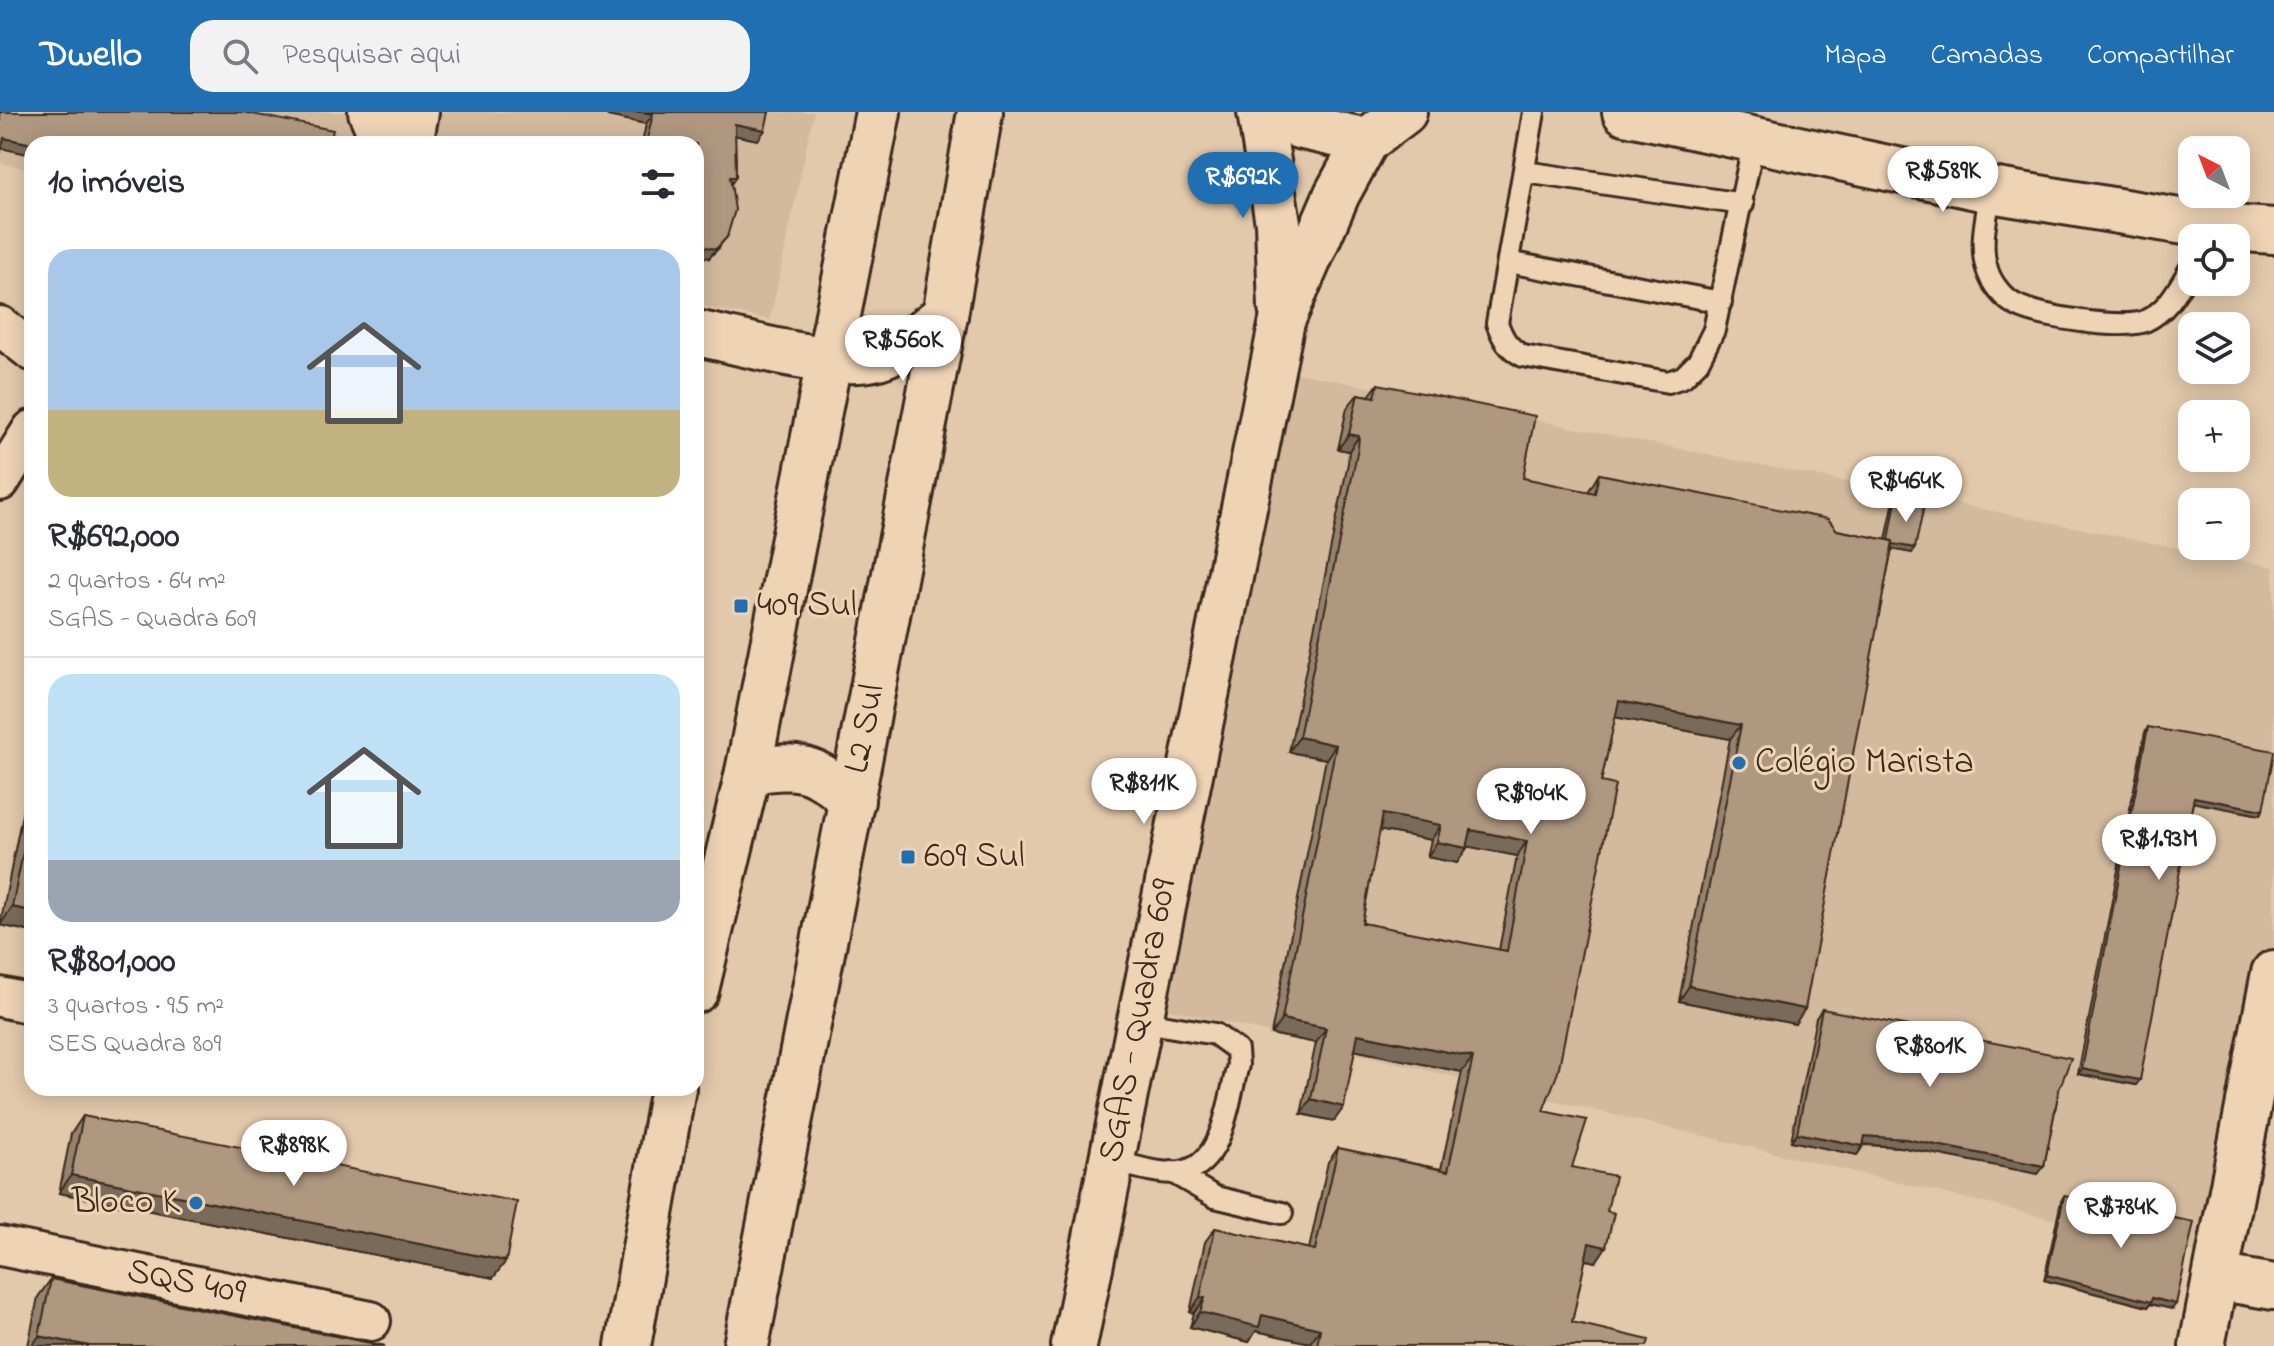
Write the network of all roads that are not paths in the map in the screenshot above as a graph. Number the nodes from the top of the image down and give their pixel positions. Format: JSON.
{"nodes":[{"id":1,"x":371,"y":112,"type":"edge"},
{"id":2,"x":416,"y":112,"type":"edge"},
{"id":3,"x":878,"y":112,"type":"edge"},
{"id":4,"x":980,"y":112,"type":"edge"},
{"id":5,"x":1260,"y":112,"type":"edge"},
{"id":6,"x":1274,"y":112,"type":"edge"},
{"id":7,"x":1404,"y":112,"type":"edge"},
{"id":8,"x":1534,"y":112,"type":"edge"},
{"id":9,"x":1625,"y":112,"type":"edge"},
{"id":10,"x":382,"y":136,"type":"edge"},
{"id":11,"x":412,"y":136,"type":"edge"},
{"id":12,"x":1754,"y":140,"type":"junction"},
{"id":13,"x":1366,"y":141,"type":"junction"},
{"id":14,"x":1525,"y":172,"type":"junction"},
{"id":15,"x":1991,"y":190,"type":"junction"},
{"id":16,"x":1743,"y":204,"type":"junction"},
{"id":17,"x":2178,"y":226,"type":"edge"},
{"id":18,"x":2250,"y":231,"type":"edge"},
{"id":19,"x":2274,"y":231,"type":"edge"},
{"id":20,"x":1508,"y":262,"type":"junction"},
{"id":21,"x":2178,"y":287,"type":"edge"},
{"id":22,"x":1721,"y":302,"type":"junction"},
{"id":23,"x":945,"y":315,"type":"junction"},
{"id":24,"x":1282,"y":321,"type":"junction"},
{"id":25,"x":0,"y":326,"type":"edge"},
{"id":26,"x":704,"y":335,"type":"edge"},
{"id":27,"x":24,"y":345,"type":"edge"},
{"id":28,"x":832,"y":360,"type":"junction"},
{"id":29,"x":24,"y":443,"type":"edge"},
{"id":30,"x":0,"y":481,"type":"edge"},
{"id":31,"x":748,"y":772,"type":"junction"},
{"id":32,"x":852,"y":801,"type":"junction"},
{"id":33,"x":704,"y":956,"type":"edge"},
{"id":34,"x":2274,"y":973,"type":"edge"},
{"id":35,"x":0,"y":997,"type":"edge"},
{"id":36,"x":24,"y":1002,"type":"edge"},
{"id":37,"x":1138,"y":1021,"type":"junction"},
{"id":38,"x":672,"y":1096,"type":"edge"},
{"id":39,"x":1111,"y":1161,"type":"junction"},
{"id":40,"x":1172,"y":1172,"type":"junction"},
{"id":41,"x":1282,"y":1213,"type":"dead end"},
{"id":42,"x":0,"y":1246,"type":"edge"},
{"id":43,"x":2216,"y":1277,"type":"junction"},
{"id":44,"x":2274,"y":1287,"type":"edge"},
{"id":45,"x":371,"y":1321,"type":"dead end"},
{"id":46,"x":628,"y":1346,"type":"edge"},
{"id":47,"x":746,"y":1346,"type":"edge"},
{"id":48,"x":1074,"y":1346,"type":"edge"},
{"id":49,"x":2202,"y":1346,"type":"edge"}],
"edges":[{"from":1,"to":10,"type":"street"},
{"from":2,"to":11,"type":"street"},
{"from":3,"to":28,"type":"street"},
{"from":4,"to":23,"type":"street","name":"L2 Sul"},
{"from":5,"to":24,"type":"street","name":"SGAS - Quadra 609"},
{"from":6,"to":13,"type":"street"},
{"from":7,"to":13,"type":"street"},
{"from":8,"to":14,"type":"lane"},
{"from":9,"to":12,"type":"street"},
{"from":12,"to":15,"type":"street"},
{"from":12,"to":16,"type":"lane"},
{"from":13,"to":24,"type":"street","name":"SGAS - Quadra 609"},
{"from":14,"to":16,"type":"lane"},
{"from":14,"to":20,"type":"lane"},
{"from":15,"to":17,"type":"street"},
{"from":15,"to":21,"type":"lane"},
{"from":16,"to":22,"type":"lane"},
{"from":18,"to":19,"type":"street"},
{"from":20,"to":22,"type":"lane"},
{"from":20,"to":22,"type":"lane"},
{"from":23,"to":28,"type":"street"},
{"from":23,"to":32,"type":"street","name":"L2 Sul"},
{"from":24,"to":37,"type":"street","name":"SGAS - Quadra 609"},
{"from":25,"to":27,"type":"street"},
{"from":26,"to":28,"type":"street"},
{"from":28,"to":31,"type":"street"},
{"from":29,"to":30,"type":"street"},
{"from":31,"to":32,"type":"street"},
{"from":31,"to":33,"type":"street"},
{"from":32,"to":47,"type":"street","name":"L2 Sul"},
{"from":34,"to":43,"type":"street"},
{"from":35,"to":36,"type":"street"},
{"from":37,"to":39,"type":"street","name":"SGAS - Quadra 609"},
{"from":37,"to":40,"type":"lane"},
{"from":38,"to":46,"type":"street"},
{"from":39,"to":40,"type":"lane"},
{"from":39,"to":48,"type":"street","name":"SGAS - Quadra 609"},
{"from":40,"to":41,"type":"lane"},
{"from":42,"to":45,"type":"street","name":"SQS 409"},
{"from":43,"to":44,"type":"street"},
{"from":43,"to":49,"type":"street"}]}
